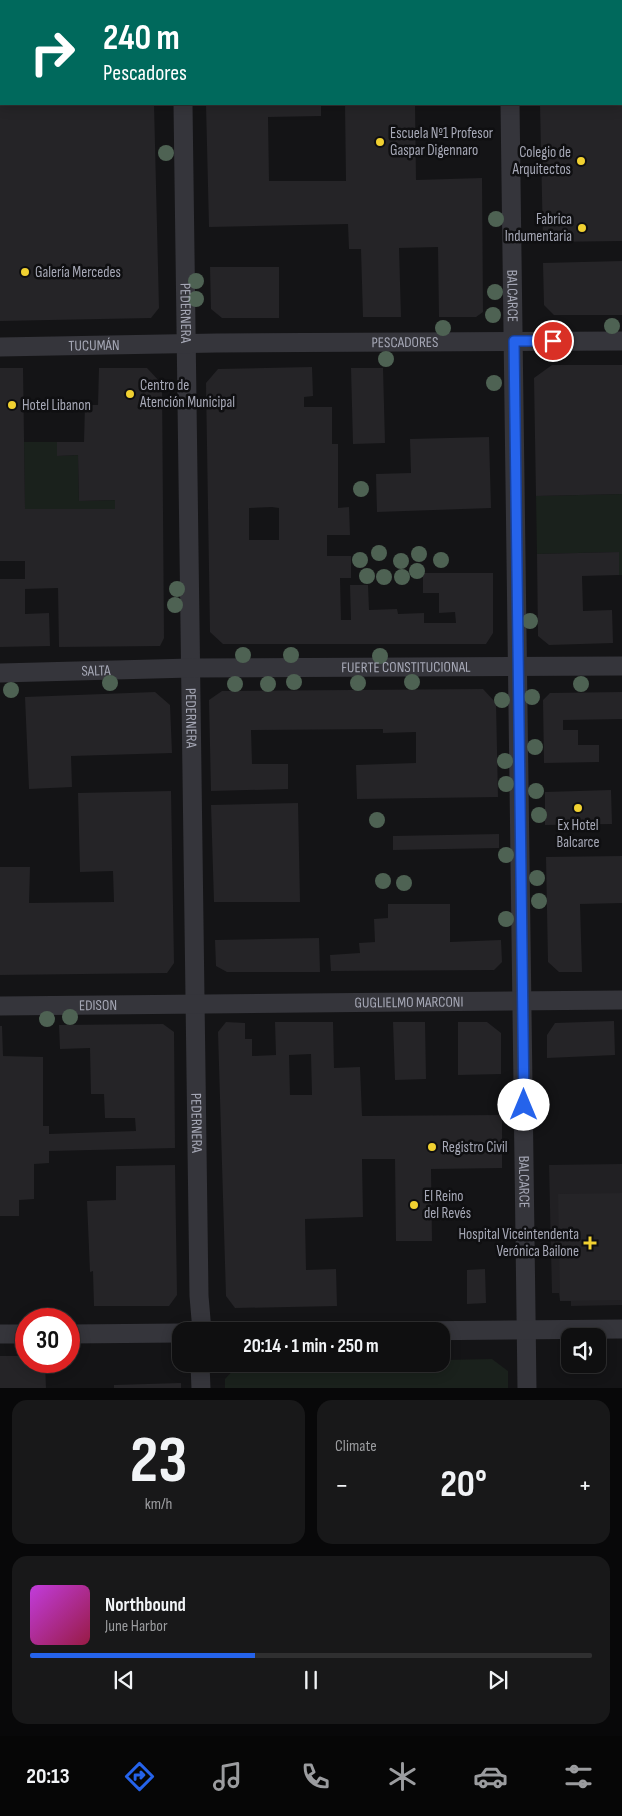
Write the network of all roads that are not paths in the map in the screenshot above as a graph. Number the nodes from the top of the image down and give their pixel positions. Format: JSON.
{"nodes":[{"id":1,"x":183,"y":105,"type":"edge"},
{"id":2,"x":510,"y":105,"type":"edge"},
{"id":3,"x":514,"y":341,"type":"junction"},
{"id":4,"x":622,"y":341,"type":"edge"},
{"id":5,"x":187,"y":343,"type":"junction"},
{"id":6,"x":0,"y":347,"type":"edge"},
{"id":7,"x":622,"y":666,"type":"edge"},
{"id":8,"x":518,"y":667,"type":"junction"},
{"id":9,"x":191,"y":668,"type":"junction"},
{"id":10,"x":0,"y":673,"type":"edge"},
{"id":11,"x":622,"y":1000,"type":"edge"},
{"id":12,"x":523,"y":1001,"type":"junction"},
{"id":13,"x":196,"y":1004,"type":"junction"},
{"id":14,"x":0,"y":1006,"type":"edge"},
{"id":15,"x":201,"y":1322,"type":"edge"},
{"id":16,"x":622,"y":1329,"type":"edge"},
{"id":17,"x":526,"y":1330,"type":"junction"},
{"id":18,"x":450,"y":1331,"type":"edge"},
{"id":19,"x":172,"y":1333,"type":"edge"},
{"id":20,"x":0,"y":1334,"type":"edge"},
{"id":21,"x":15,"y":1334,"type":"edge"},
{"id":22,"x":80,"y":1334,"type":"edge"},
{"id":23,"x":200,"y":1372,"type":"edge"},
{"id":24,"x":201,"y":1388,"type":"edge"},
{"id":25,"x":527,"y":1388,"type":"edge"}],
"edges":[{"from":1,"to":5,"type":"street","name":"PEDERNERA"},
{"from":2,"to":3,"type":"street","name":"BALCARCE"},
{"from":3,"to":4,"type":"street","name":"PESCADORES"},
{"from":3,"to":5,"type":"street","name":"PESCADORES"},
{"from":3,"to":8,"type":"street","name":"BALCARCE"},
{"from":5,"to":6,"type":"street","name":"TUCUMÁN"},
{"from":5,"to":9,"type":"street","name":"PEDERNERA"},
{"from":7,"to":8,"type":"street","name":"FUERTE CONSTITUCIONAL"},
{"from":8,"to":9,"type":"street","name":"FUERTE CONSTITUCIONAL"},
{"from":8,"to":12,"type":"street","name":"BALCARCE"},
{"from":9,"to":10,"type":"street","name":"SALTA"},
{"from":9,"to":13,"type":"street","name":"PEDERNERA"},
{"from":11,"to":12,"type":"street","name":"GUGLIELMO MARCONI"},
{"from":12,"to":13,"type":"street","name":"GUGLIELMO MARCONI"},
{"from":12,"to":17,"type":"street","name":"BALCARCE"},
{"from":13,"to":14,"type":"street","name":"EDISON"},
{"from":13,"to":15,"type":"street","name":"PEDERNERA"},
{"from":16,"to":17,"type":"street"},
{"from":17,"to":18,"type":"street"},
{"from":17,"to":25,"type":"street","name":"BALCARCE"},
{"from":19,"to":22,"type":"street"},
{"from":20,"to":21,"type":"street"},
{"from":23,"to":24,"type":"street"}]}
